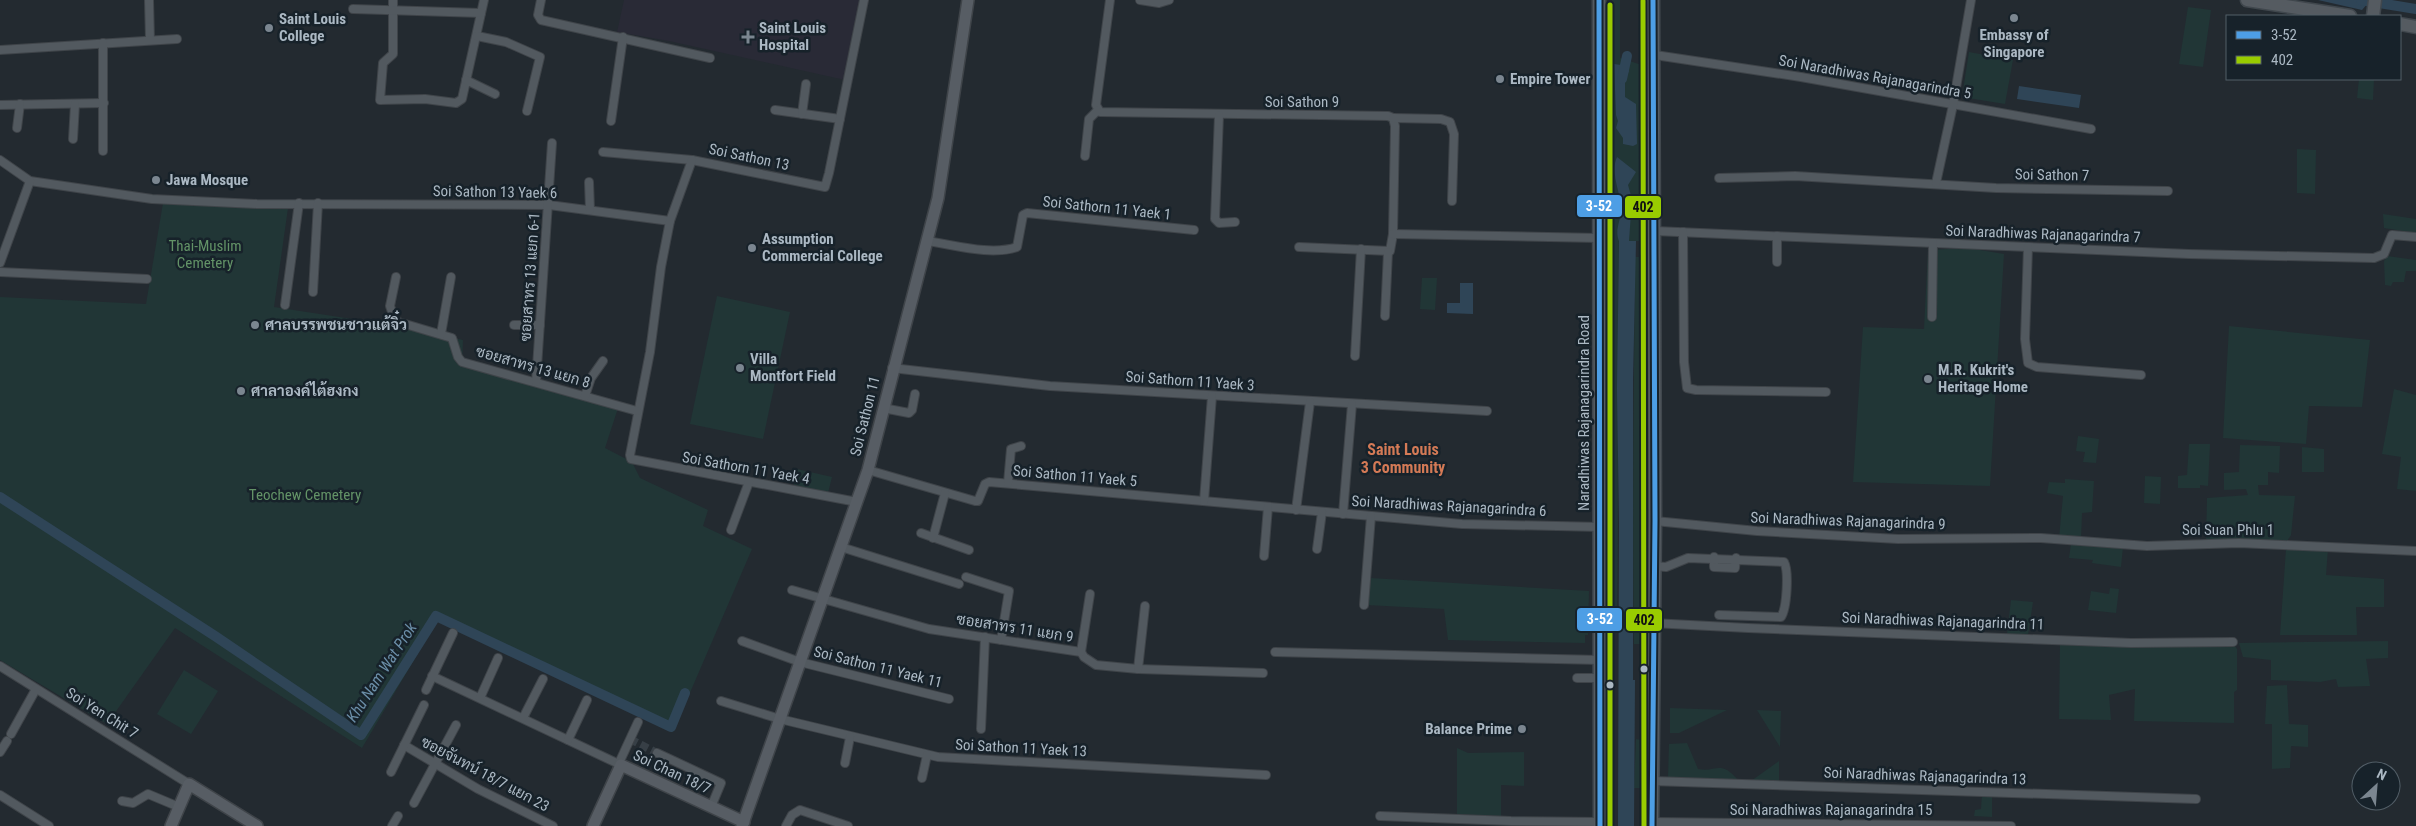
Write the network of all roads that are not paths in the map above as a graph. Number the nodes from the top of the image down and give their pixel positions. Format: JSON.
{"nodes":[{"id":1,"x":149,"y":0,"type":"edge"},
{"id":2,"x":393,"y":0,"type":"edge"},
{"id":3,"x":484,"y":0,"type":"edge"},
{"id":4,"x":541,"y":0,"type":"edge"},
{"id":5,"x":864,"y":0,"type":"edge"},
{"id":6,"x":968,"y":0,"type":"edge"},
{"id":7,"x":1110,"y":0,"type":"edge"},
{"id":8,"x":1140,"y":0,"type":"edge"},
{"id":9,"x":1169,"y":0,"type":"edge"},
{"id":10,"x":1598,"y":0,"type":"edge"},
{"id":11,"x":1653,"y":0,"type":"edge"},
{"id":12,"x":1971,"y":0,"type":"edge"},
{"id":13,"x":2247,"y":0,"type":"edge"},
{"id":14,"x":353,"y":9,"type":"dead end"},
{"id":15,"x":393,"y":10,"type":"junction"},
{"id":16,"x":481,"y":13,"type":"junction"},
{"id":17,"x":2344,"y":15,"type":"edge"},
{"id":18,"x":2401,"y":24,"type":"edge"},
{"id":19,"x":2416,"y":27,"type":"edge"},
{"id":20,"x":477,"y":36,"type":"junction"},
{"id":21,"x":622,"y":37,"type":"junction"},
{"id":22,"x":177,"y":39,"type":"dead end"},
{"id":23,"x":150,"y":40,"type":"junction"},
{"id":24,"x":103,"y":43,"type":"junction"},
{"id":25,"x":0,"y":50,"type":"edge"},
{"id":26,"x":1655,"y":55,"type":"junction"},
{"id":27,"x":710,"y":58,"type":"dead end"},
{"id":28,"x":466,"y":80,"type":"junction"},
{"id":29,"x":806,"y":84,"type":"dead end"},
{"id":30,"x":495,"y":94,"type":"dead end"},
{"id":31,"x":104,"y":103,"type":"junction"},
{"id":32,"x":0,"y":104,"type":"edge"},
{"id":33,"x":20,"y":104,"type":"junction"},
{"id":34,"x":75,"y":104,"type":"junction"},
{"id":35,"x":1953,"y":105,"type":"junction"},
{"id":36,"x":774,"y":110,"type":"dead end"},
{"id":37,"x":527,"y":111,"type":"dead end"},
{"id":38,"x":1098,"y":111,"type":"junction"},
{"id":39,"x":802,"y":114,"type":"junction"},
{"id":40,"x":1219,"y":115,"type":"junction"},
{"id":41,"x":1393,"y":118,"type":"junction"},
{"id":42,"x":840,"y":119,"type":"junction"},
{"id":43,"x":611,"y":122,"type":"dead end"},
{"id":44,"x":17,"y":128,"type":"dead end"},
{"id":45,"x":2090,"y":129,"type":"dead end"},
{"id":46,"x":73,"y":139,"type":"dead end"},
{"id":47,"x":552,"y":143,"type":"dead end"},
{"id":48,"x":103,"y":151,"type":"dead end"},
{"id":49,"x":603,"y":152,"type":"dead end"},
{"id":50,"x":1085,"y":156,"type":"dead end"},
{"id":51,"x":0,"y":160,"type":"edge"},
{"id":52,"x":692,"y":160,"type":"junction"},
{"id":53,"x":1719,"y":178,"type":"dead end"},
{"id":54,"x":30,"y":181,"type":"junction"},
{"id":55,"x":589,"y":182,"type":"dead end"},
{"id":56,"x":1936,"y":183,"type":"junction"},
{"id":57,"x":2168,"y":191,"type":"dead end"},
{"id":58,"x":1452,"y":201,"type":"dead end"},
{"id":59,"x":318,"y":203,"type":"junction"},
{"id":60,"x":299,"y":204,"type":"junction"},
{"id":61,"x":549,"y":205,"type":"junction"},
{"id":62,"x":590,"y":210,"type":"junction"},
{"id":63,"x":670,"y":221,"type":"junction"},
{"id":64,"x":1235,"y":222,"type":"dead end"},
{"id":65,"x":1194,"y":230,"type":"dead end"},
{"id":66,"x":1655,"y":231,"type":"junction"},
{"id":67,"x":1683,"y":232,"type":"junction"},
{"id":68,"x":1393,"y":234,"type":"junction"},
{"id":69,"x":1777,"y":236,"type":"junction"},
{"id":70,"x":2416,"y":237,"type":"edge"},
{"id":71,"x":1599,"y":238,"type":"junction"},
{"id":72,"x":4,"y":240,"type":"edge"},
{"id":73,"x":928,"y":241,"type":"junction"},
{"id":74,"x":1933,"y":243,"type":"junction"},
{"id":75,"x":1299,"y":247,"type":"dead end"},
{"id":76,"x":2028,"y":247,"type":"junction"},
{"id":77,"x":1360,"y":249,"type":"junction"},
{"id":78,"x":1388,"y":252,"type":"junction"},
{"id":79,"x":1777,"y":262,"type":"dead end"},
{"id":80,"x":0,"y":263,"type":"edge"},
{"id":81,"x":0,"y":272,"type":"edge"},
{"id":82,"x":396,"y":277,"type":"dead end"},
{"id":83,"x":451,"y":277,"type":"dead end"},
{"id":84,"x":147,"y":279,"type":"dead end"},
{"id":85,"x":313,"y":292,"type":"dead end"},
{"id":86,"x":285,"y":306,"type":"dead end"},
{"id":87,"x":1385,"y":316,"type":"dead end"},
{"id":88,"x":1932,"y":317,"type":"dead end"},
{"id":89,"x":514,"y":325,"type":"dead end"},
{"id":90,"x":540,"y":325,"type":"junction"},
{"id":91,"x":441,"y":334,"type":"junction"},
{"id":92,"x":1355,"y":356,"type":"dead end"},
{"id":93,"x":603,"y":361,"type":"dead end"},
{"id":94,"x":892,"y":368,"type":"junction"},
{"id":95,"x":2141,"y":375,"type":"dead end"},
{"id":96,"x":536,"y":382,"type":"junction"},
{"id":97,"x":1826,"y":392,"type":"dead end"},
{"id":98,"x":915,"y":394,"type":"dead end"},
{"id":99,"x":585,"y":396,"type":"junction"},
{"id":100,"x":1212,"y":396,"type":"junction"},
{"id":101,"x":1310,"y":402,"type":"junction"},
{"id":102,"x":1352,"y":404,"type":"junction"},
{"id":103,"x":883,"y":408,"type":"junction"},
{"id":104,"x":637,"y":411,"type":"junction"},
{"id":105,"x":1487,"y":411,"type":"dead end"},
{"id":106,"x":1021,"y":446,"type":"dead end"},
{"id":107,"x":632,"y":459,"type":"joint"},
{"id":108,"x":868,"y":470,"type":"junction"},
{"id":109,"x":749,"y":482,"type":"junction"},
{"id":110,"x":1008,"y":484,"type":"junction"},
{"id":111,"x":945,"y":493,"type":"junction"},
{"id":112,"x":1204,"y":501,"type":"junction"},
{"id":113,"x":857,"y":502,"type":"junction"},
{"id":114,"x":1268,"y":507,"type":"junction"},
{"id":115,"x":1296,"y":510,"type":"junction"},
{"id":116,"x":1322,"y":512,"type":"junction"},
{"id":117,"x":1343,"y":514,"type":"junction"},
{"id":118,"x":1371,"y":516,"type":"junction"},
{"id":119,"x":1655,"y":521,"type":"junction"},
{"id":120,"x":1601,"y":527,"type":"junction"},
{"id":121,"x":731,"y":530,"type":"dead end"},
{"id":122,"x":920,"y":533,"type":"dead end"},
{"id":123,"x":934,"y":538,"type":"junction"},
{"id":124,"x":2041,"y":538,"type":"joint"},
{"id":125,"x":841,"y":548,"type":"junction"},
{"id":126,"x":1317,"y":549,"type":"dead end"},
{"id":127,"x":969,"y":550,"type":"dead end"},
{"id":128,"x":2416,"y":551,"type":"edge"},
{"id":129,"x":1264,"y":556,"type":"dead end"},
{"id":130,"x":1653,"y":566,"type":"junction"},
{"id":131,"x":966,"y":577,"type":"dead end"},
{"id":132,"x":959,"y":584,"type":"dead end"},
{"id":133,"x":792,"y":590,"type":"dead end"},
{"id":134,"x":1090,"y":594,"type":"dead end"},
{"id":135,"x":822,"y":599,"type":"junction"},
{"id":136,"x":1364,"y":605,"type":"dead end"},
{"id":137,"x":1146,"y":606,"type":"dead end"},
{"id":138,"x":1719,"y":615,"type":"dead end"},
{"id":139,"x":1652,"y":622,"type":"junction"},
{"id":140,"x":453,"y":633,"type":"dead end"},
{"id":141,"x":985,"y":637,"type":"junction"},
{"id":142,"x":1001,"y":640,"type":"junction"},
{"id":143,"x":742,"y":641,"type":"dead end"},
{"id":144,"x":2233,"y":642,"type":"dead end"},
{"id":145,"x":1081,"y":652,"type":"junction"},
{"id":146,"x":1275,"y":652,"type":"dead end"},
{"id":147,"x":498,"y":658,"type":"dead end"},
{"id":148,"x":1600,"y":660,"type":"junction"},
{"id":149,"x":800,"y":662,"type":"junction"},
{"id":150,"x":0,"y":666,"type":"edge"},
{"id":151,"x":1138,"y":669,"type":"junction"},
{"id":152,"x":1263,"y":673,"type":"dead end"},
{"id":153,"x":432,"y":676,"type":"junction"},
{"id":154,"x":1577,"y":678,"type":"dead end"},
{"id":155,"x":1600,"y":678,"type":"junction"},
{"id":156,"x":543,"y":679,"type":"dead end"},
{"id":157,"x":36,"y":689,"type":"junction"},
{"id":158,"x":426,"y":690,"type":"dead end"},
{"id":159,"x":480,"y":698,"type":"junction"},
{"id":160,"x":949,"y":699,"type":"dead end"},
{"id":161,"x":587,"y":700,"type":"dead end"},
{"id":162,"x":722,"y":701,"type":"dead end"},
{"id":163,"x":424,"y":704,"type":"dead end"},
{"id":164,"x":523,"y":718,"type":"junction"},
{"id":165,"x":780,"y":719,"type":"junction"},
{"id":166,"x":638,"y":722,"type":"dead end"},
{"id":167,"x":456,"y":725,"type":"dead end"},
{"id":168,"x":981,"y":730,"type":"dead end"},
{"id":169,"x":850,"y":737,"type":"junction"},
{"id":170,"x":568,"y":740,"type":"junction"},
{"id":171,"x":404,"y":745,"type":"junction"},
{"id":172,"x":0,"y":752,"type":"edge"},
{"id":173,"x":657,"y":753,"type":"tunnel mouth"},
{"id":174,"x":927,"y":755,"type":"junction"},
{"id":175,"x":845,"y":763,"type":"dead end"},
{"id":176,"x":436,"y":764,"type":"junction"},
{"id":177,"x":620,"y":764,"type":"junction"},
{"id":178,"x":391,"y":772,"type":"dead end"},
{"id":179,"x":1266,"y":774,"type":"dead end"},
{"id":180,"x":922,"y":778,"type":"dead end"},
{"id":181,"x":1652,"y":781,"type":"junction"},
{"id":182,"x":189,"y":784,"type":"junction"},
{"id":183,"x":0,"y":795,"type":"edge"},
{"id":184,"x":2196,"y":800,"type":"dead end"},
{"id":185,"x":122,"y":801,"type":"dead end"},
{"id":186,"x":414,"y":803,"type":"dead end"},
{"id":187,"x":179,"y":807,"type":"junction"},
{"id":188,"x":711,"y":807,"type":"junction"},
{"id":189,"x":398,"y":816,"type":"dead end"},
{"id":190,"x":1380,"y":816,"type":"dead end"},
{"id":191,"x":743,"y":824,"type":"edge"},
{"id":192,"x":1600,"y":824,"type":"edge"},
{"id":193,"x":1652,"y":824,"type":"edge"},
{"id":194,"x":1775,"y":824,"type":"edge"},
{"id":195,"x":1694,"y":825,"type":"edge"},
{"id":196,"x":49,"y":826,"type":"edge"},
{"id":197,"x":171,"y":826,"type":"edge"},
{"id":198,"x":257,"y":826,"type":"edge"},
{"id":199,"x":392,"y":826,"type":"edge"},
{"id":200,"x":553,"y":826,"type":"edge"},
{"id":201,"x":593,"y":826,"type":"edge"},
{"id":202,"x":786,"y":826,"type":"edge"},
{"id":203,"x":848,"y":826,"type":"edge"},
{"id":204,"x":1999,"y":826,"type":"edge"},
{"id":205,"x":2011,"y":826,"type":"edge"}],
"edges":[{"from":1,"to":23,"type":"street"},
{"from":2,"to":15,"type":"street"},
{"from":3,"to":16,"type":"street"},
{"from":4,"to":21,"type":"street"},
{"from":5,"to":42,"type":"street","name":"Soi Sathon 13"},
{"from":6,"to":73,"type":"street","name":"Soi Sathon 11"},
{"from":7,"to":38,"type":"street"},
{"from":8,"to":9,"type":"street"},
{"from":10,"to":71,"type":"main road","name":"Naradhiwas Rajanagarindra Road"},
{"from":11,"to":26,"type":"main road"},
{"from":12,"to":35,"type":"street"},
{"from":13,"to":17,"type":"main road"},
{"from":14,"to":15,"type":"street"},
{"from":15,"to":16,"type":"street"},
{"from":15,"to":28,"type":"street"},
{"from":16,"to":20,"type":"street"},
{"from":18,"to":19,"type":"main road"},
{"from":20,"to":28,"type":"street"},
{"from":20,"to":37,"type":"street"},
{"from":21,"to":27,"type":"street"},
{"from":21,"to":43,"type":"street"},
{"from":22,"to":23,"type":"street"},
{"from":23,"to":24,"type":"street"},
{"from":24,"to":25,"type":"street"},
{"from":24,"to":31,"type":"street"},
{"from":26,"to":35,"type":"street","name":"Soi Naradhiwas Rajanagarindra 5"},
{"from":26,"to":66,"type":"main road"},
{"from":28,"to":30,"type":"street"},
{"from":29,"to":39,"type":"street"},
{"from":31,"to":34,"type":"street"},
{"from":31,"to":48,"type":"street"},
{"from":32,"to":33,"type":"street"},
{"from":33,"to":34,"type":"street"},
{"from":33,"to":44,"type":"street"},
{"from":34,"to":46,"type":"street"},
{"from":35,"to":45,"type":"street","name":"Soi Naradhiwas Rajanagarindra 5"},
{"from":35,"to":56,"type":"street"},
{"from":36,"to":39,"type":"street"},
{"from":38,"to":40,"type":"street","name":"Soi Sathon 9"},
{"from":38,"to":50,"type":"street"},
{"from":39,"to":42,"type":"street"},
{"from":40,"to":41,"type":"street","name":"Soi Sathon 9"},
{"from":40,"to":64,"type":"street"},
{"from":41,"to":58,"type":"street","name":"Soi Sathon 9"},
{"from":41,"to":68,"type":"street"},
{"from":42,"to":52,"type":"street","name":"Soi Sathon 13"},
{"from":47,"to":61,"type":"street","name":"ซอยสาทร 13 แยก 6-1"},
{"from":49,"to":52,"type":"street"},
{"from":51,"to":54,"type":"street"},
{"from":52,"to":63,"type":"street","name":"Soi Sathon 13"},
{"from":53,"to":56,"type":"street","name":"Soi Sathon 7"},
{"from":54,"to":60,"type":"street","name":"Soi Sathon 13 Yaek 6"},
{"from":54,"to":72,"type":"street"},
{"from":55,"to":62,"type":"street"},
{"from":56,"to":57,"type":"street","name":"Soi Sathon 7"},
{"from":59,"to":60,"type":"street","name":"Soi Sathon 13 Yaek 6"},
{"from":59,"to":61,"type":"street","name":"Soi Sathon 13 Yaek 6"},
{"from":59,"to":85,"type":"street"},
{"from":60,"to":86,"type":"street"},
{"from":61,"to":62,"type":"street","name":"Soi Sathon 13 Yaek 6"},
{"from":61,"to":90,"type":"street","name":"ซอยสาทร 13 แยก 6-1"},
{"from":62,"to":63,"type":"street","name":"Soi Sathon 13 Yaek 6"},
{"from":63,"to":104,"type":"street","name":"Soi Sathon 13"},
{"from":65,"to":73,"type":"street","name":"Soi Sathorn 11 Yaek 1"},
{"from":66,"to":67,"type":"street","name":"Soi Naradhiwas Rajanagarindra 7"},
{"from":66,"to":119,"type":"main road"},
{"from":67,"to":69,"type":"street","name":"Soi Naradhiwas Rajanagarindra 7"},
{"from":67,"to":97,"type":"street"},
{"from":68,"to":71,"type":"street"},
{"from":68,"to":78,"type":"street"},
{"from":69,"to":74,"type":"street","name":"Soi Naradhiwas Rajanagarindra 7"},
{"from":69,"to":79,"type":"street"},
{"from":70,"to":76,"type":"street","name":"Soi Naradhiwas Rajanagarindra 7"},
{"from":71,"to":120,"type":"main road","name":"Naradhiwas Rajanagarindra Road"},
{"from":72,"to":80,"type":"street"},
{"from":73,"to":94,"type":"street","name":"Soi Sathon 11"},
{"from":74,"to":76,"type":"street","name":"Soi Naradhiwas Rajanagarindra 7"},
{"from":74,"to":88,"type":"street"},
{"from":75,"to":77,"type":"street"},
{"from":76,"to":95,"type":"street"},
{"from":77,"to":78,"type":"street"},
{"from":77,"to":92,"type":"street"},
{"from":78,"to":87,"type":"street"},
{"from":81,"to":84,"type":"street"},
{"from":82,"to":91,"type":"street"},
{"from":83,"to":91,"type":"street"},
{"from":89,"to":90,"type":"street"},
{"from":90,"to":96,"type":"street","name":"ซอยสาทร 13 แยก 6-1"},
{"from":91,"to":96,"type":"street","name":"ซอยสาทร 13 แยก 8"},
{"from":93,"to":99,"type":"street"},
{"from":94,"to":100,"type":"street","name":"Soi Sathorn 11 Yaek 3"},
{"from":94,"to":103,"type":"street","name":"Soi Sathon 11"},
{"from":96,"to":99,"type":"street","name":"ซอยสาทร 13 แยก 8"},
{"from":98,"to":103,"type":"street"},
{"from":99,"to":104,"type":"street","name":"ซอยสาทร 13 แยก 8"},
{"from":100,"to":101,"type":"street","name":"Soi Sathorn 11 Yaek 3"},
{"from":100,"to":112,"type":"street"},
{"from":101,"to":102,"type":"street","name":"Soi Sathorn 11 Yaek 3"},
{"from":101,"to":115,"type":"street"},
{"from":102,"to":105,"type":"street","name":"Soi Sathorn 11 Yaek 3"},
{"from":102,"to":117,"type":"street"},
{"from":103,"to":108,"type":"street","name":"Soi Sathon 11"},
{"from":104,"to":107,"type":"street","name":"Soi Sathon 13"},
{"from":106,"to":110,"type":"street"},
{"from":107,"to":109,"type":"street","name":"Soi Sathorn 11 Yaek 4"},
{"from":108,"to":111,"type":"street","name":"Soi Sathon 11 Yaek 5"},
{"from":108,"to":113,"type":"street","name":"Soi Sathon 11"},
{"from":109,"to":113,"type":"street","name":"Soi Sathorn 11 Yaek 4"},
{"from":109,"to":121,"type":"street"},
{"from":110,"to":111,"type":"street","name":"Soi Sathon 11 Yaek 5"},
{"from":110,"to":112,"type":"street","name":"Soi Sathon 11 Yaek 5"},
{"from":111,"to":123,"type":"street"},
{"from":112,"to":114,"type":"street","name":"Soi Sathon 11 Yaek 5"},
{"from":113,"to":125,"type":"street","name":"Soi Sathon 11"},
{"from":114,"to":115,"type":"street","name":"Soi Sathon 11 Yaek 5"},
{"from":114,"to":129,"type":"street"},
{"from":115,"to":116,"type":"street","name":"Soi Naradhiwas Rajanagarindra 6"},
{"from":116,"to":117,"type":"street","name":"Soi Naradhiwas Rajanagarindra 6"},
{"from":116,"to":126,"type":"street"},
{"from":117,"to":118,"type":"street","name":"Soi Naradhiwas Rajanagarindra 6"},
{"from":118,"to":120,"type":"street","name":"Soi Naradhiwas Rajanagarindra 6"},
{"from":118,"to":136,"type":"street"},
{"from":119,"to":124,"type":"street","name":"Soi Naradhiwas Rajanagarindra 9"},
{"from":119,"to":130,"type":"main road"},
{"from":120,"to":148,"type":"main road","name":"Naradhiwas Rajanagarindra Road"},
{"from":122,"to":123,"type":"street"},
{"from":123,"to":127,"type":"street"},
{"from":124,"to":128,"type":"street","name":"Soi Suan Phlu 1"},
{"from":125,"to":132,"type":"street"},
{"from":125,"to":135,"type":"street","name":"Soi Sathon 11"},
{"from":130,"to":138,"type":"street"},
{"from":130,"to":139,"type":"main road"},
{"from":131,"to":142,"type":"street"},
{"from":133,"to":135,"type":"street","name":"ซอยสาทร 11 แยก 9"},
{"from":134,"to":145,"type":"street"},
{"from":135,"to":141,"type":"street","name":"ซอยสาทร 11 แยก 9"},
{"from":135,"to":149,"type":"street","name":"Soi Sathon 11"},
{"from":137,"to":151,"type":"street"},
{"from":139,"to":144,"type":"street","name":"Soi Naradhiwas Rajanagarindra 11"},
{"from":139,"to":181,"type":"main road"},
{"from":140,"to":153,"type":"street"},
{"from":141,"to":142,"type":"street","name":"ซอยสาทร 11 แยก 9"},
{"from":141,"to":168,"type":"street"},
{"from":142,"to":145,"type":"street","name":"ซอยสาทร 11 แยก 9"},
{"from":143,"to":149,"type":"street","name":"Soi Sathon 11 Yaek 11"},
{"from":145,"to":151,"type":"street","name":"ซอยสาทร 11 แยก 9"},
{"from":146,"to":148,"type":"street"},
{"from":147,"to":159,"type":"street"},
{"from":148,"to":155,"type":"main road","name":"Naradhiwas Rajanagarindra Road"},
{"from":149,"to":160,"type":"street","name":"Soi Sathon 11 Yaek 11"},
{"from":149,"to":165,"type":"street","name":"Soi Sathon 11"},
{"from":150,"to":157,"type":"street","name":"Soi Yen Chit 7"},
{"from":151,"to":152,"type":"street","name":"ซอยสาทร 11 แยก 9"},
{"from":153,"to":158,"type":"street"},
{"from":153,"to":159,"type":"street"},
{"from":154,"to":155,"type":"street"},
{"from":155,"to":192,"type":"main road","name":"Naradhiwas Rajanagarindra Road"},
{"from":156,"to":164,"type":"street"},
{"from":157,"to":172,"type":"street"},
{"from":157,"to":182,"type":"street","name":"Soi Yen Chit 7"},
{"from":159,"to":164,"type":"street"},
{"from":161,"to":170,"type":"street"},
{"from":162,"to":165,"type":"street","name":"Soi Sathon 11 Yaek 13"},
{"from":163,"to":171,"type":"street"},
{"from":164,"to":170,"type":"street"},
{"from":165,"to":169,"type":"street","name":"Soi Sathon 11 Yaek 13"},
{"from":165,"to":191,"type":"street","name":"Soi Sathon 11"},
{"from":166,"to":177,"type":"street"},
{"from":167,"to":176,"type":"street"},
{"from":169,"to":174,"type":"street","name":"Soi Sathon 11 Yaek 13"},
{"from":169,"to":175,"type":"street"},
{"from":170,"to":177,"type":"street"},
{"from":171,"to":176,"type":"street","name":"ซอยจันทน์ 18/7 แยก 23"},
{"from":171,"to":178,"type":"street"},
{"from":173,"to":188,"type":"street"},
{"from":174,"to":179,"type":"street","name":"Soi Sathon 11 Yaek 13"},
{"from":174,"to":180,"type":"street"},
{"from":176,"to":186,"type":"street"},
{"from":176,"to":200,"type":"street","name":"ซอยจันทน์ 18/7 แยก 23"},
{"from":177,"to":188,"type":"street","name":"Soi Chan 18/7"},
{"from":177,"to":201,"type":"street","name":"Soi Chan 18/7"},
{"from":181,"to":184,"type":"street","name":"Soi Naradhiwas Rajanagarindra 13"},
{"from":181,"to":193,"type":"main road"},
{"from":182,"to":187,"type":"street"},
{"from":182,"to":198,"type":"street"},
{"from":183,"to":196,"type":"street"},
{"from":185,"to":187,"type":"street"},
{"from":187,"to":197,"type":"street"},
{"from":188,"to":191,"type":"street","name":"Soi Chan 18/7"},
{"from":189,"to":199,"type":"street"},
{"from":190,"to":192,"type":"street"},
{"from":193,"to":195,"type":"street","name":"Soi Naradhiwas Rajanagarindra 15"},
{"from":194,"to":195,"type":"street","name":"Soi Naradhiwas Rajanagarindra 15"},
{"from":194,"to":204,"type":"street","name":"Soi Naradhiwas Rajanagarindra 15"},
{"from":202,"to":203,"type":"street"},
{"from":204,"to":205,"type":"street","name":"Soi Naradhiwas Rajanagarindra 15"}]}
